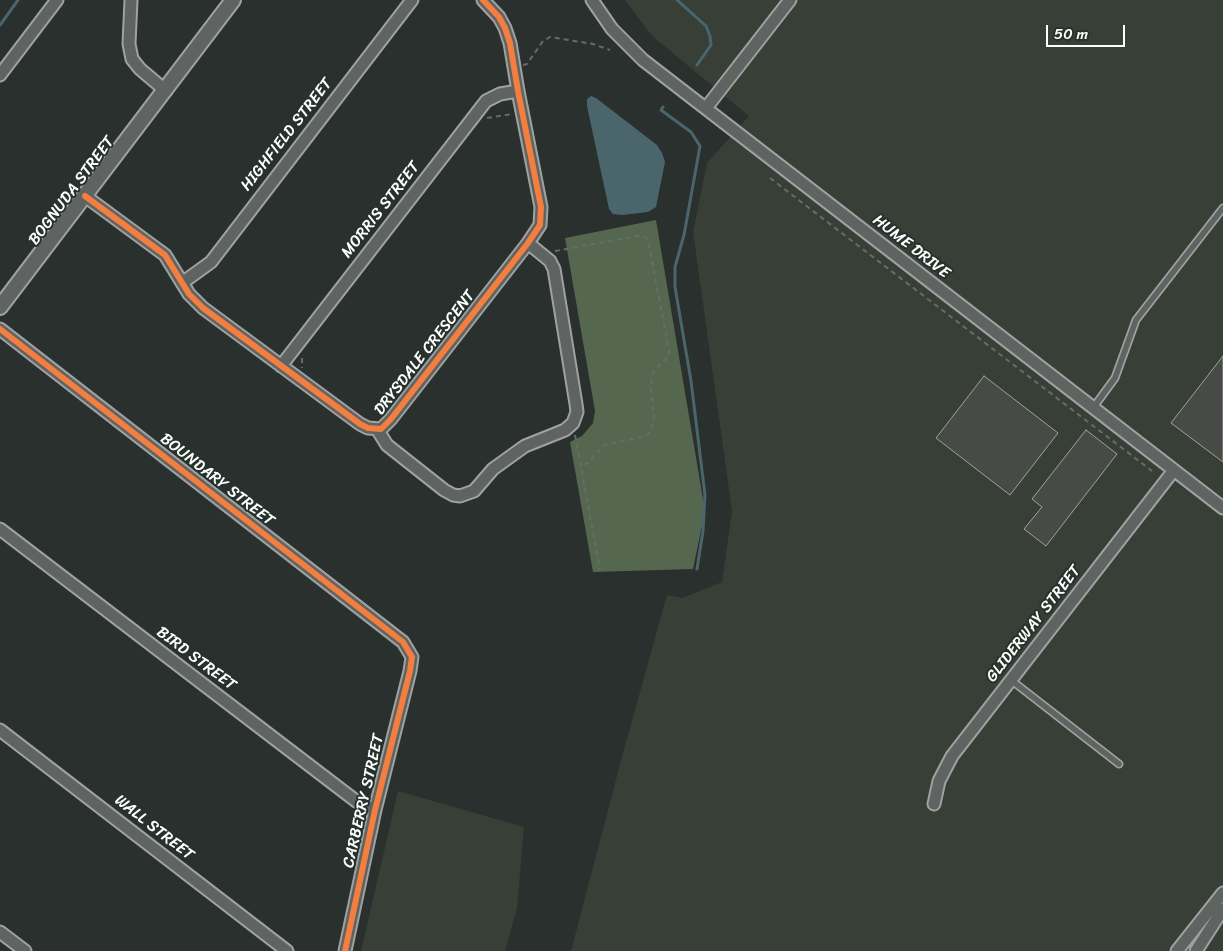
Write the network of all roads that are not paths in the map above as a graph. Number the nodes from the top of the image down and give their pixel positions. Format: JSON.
{"nodes":[{"id":1,"x":57,"y":0,"type":"edge"},
{"id":2,"x":131,"y":0,"type":"edge"},
{"id":3,"x":233,"y":0,"type":"edge"},
{"id":4,"x":412,"y":0,"type":"edge"},
{"id":5,"x":483,"y":0,"type":"edge"},
{"id":6,"x":592,"y":0,"type":"edge"},
{"id":7,"x":790,"y":0,"type":"edge"},
{"id":8,"x":0,"y":75,"type":"edge"},
{"id":9,"x":166,"y":90,"type":"junction"},
{"id":10,"x":518,"y":90,"type":"junction"},
{"id":11,"x":706,"y":108,"type":"junction"},
{"id":12,"x":85,"y":196,"type":"junction"},
{"id":13,"x":1223,"y":208,"type":"edge"},
{"id":14,"x":528,"y":243,"type":"junction"},
{"id":15,"x":182,"y":283,"type":"junction"},
{"id":16,"x":0,"y":308,"type":"edge"},
{"id":17,"x":0,"y":329,"type":"edge"},
{"id":18,"x":282,"y":366,"type":"junction"},
{"id":19,"x":1093,"y":408,"type":"junction"},
{"id":20,"x":377,"y":429,"type":"junction"},
{"id":21,"x":1174,"y":470,"type":"junction"},
{"id":22,"x":1223,"y":508,"type":"edge"},
{"id":23,"x":0,"y":529,"type":"edge"},
{"id":24,"x":412,"y":657,"type":"joint"},
{"id":25,"x":1011,"y":680,"type":"junction"},
{"id":26,"x":0,"y":730,"type":"edge"},
{"id":27,"x":1118,"y":764,"type":"dead end"},
{"id":28,"x":934,"y":804,"type":"dead end"},
{"id":29,"x":374,"y":810,"type":"junction"},
{"id":30,"x":1223,"y":893,"type":"edge"},
{"id":31,"x":1223,"y":909,"type":"edge"},
{"id":32,"x":0,"y":932,"type":"edge"},
{"id":33,"x":25,"y":951,"type":"edge"},
{"id":34,"x":287,"y":951,"type":"edge"},
{"id":35,"x":345,"y":951,"type":"edge"},
{"id":36,"x":1177,"y":951,"type":"edge"},
{"id":37,"x":1196,"y":951,"type":"edge"}],
"edges":[{"from":1,"to":8,"type":"street"},
{"from":2,"to":9,"type":"street"},
{"from":3,"to":9,"type":"street","name":"BOGNUDA STREET"},
{"from":4,"to":15,"type":"street","name":"HIGHFIELD STREET"},
{"from":5,"to":10,"type":"street","name":"DRYSDALE CRESCENT"},
{"from":6,"to":11,"type":"street","name":"HUME DRIVE"},
{"from":7,"to":11,"type":"street"},
{"from":9,"to":12,"type":"street","name":"BOGNUDA STREET"},
{"from":10,"to":14,"type":"street","name":"DRYSDALE CRESCENT"},
{"from":10,"to":18,"type":"street","name":"MORRIS STREET"},
{"from":11,"to":19,"type":"street","name":"HUME DRIVE"},
{"from":12,"to":15,"type":"street","name":"DRYSDALE CRESCENT"},
{"from":12,"to":16,"type":"street","name":"BOGNUDA STREET"},
{"from":13,"to":19,"type":"lane"},
{"from":14,"to":20,"type":"street","name":"DRYSDALE CRESCENT"},
{"from":14,"to":20,"type":"street"},
{"from":15,"to":18,"type":"street","name":"DRYSDALE CRESCENT"},
{"from":17,"to":24,"type":"street","name":"BOUNDARY STREET"},
{"from":18,"to":20,"type":"street","name":"DRYSDALE CRESCENT"},
{"from":19,"to":21,"type":"street","name":"HUME DRIVE"},
{"from":21,"to":22,"type":"street","name":"HUME DRIVE"},
{"from":21,"to":25,"type":"street","name":"GLIDERWAY STREET"},
{"from":23,"to":29,"type":"street","name":"BIRD STREET"},
{"from":24,"to":29,"type":"street","name":"CARBERRY STREET"},
{"from":25,"to":27,"type":"lane"},
{"from":25,"to":28,"type":"street","name":"GLIDERWAY STREET"},
{"from":26,"to":34,"type":"street","name":"WALL STREET"},
{"from":29,"to":35,"type":"street","name":"CARBERRY STREET"},
{"from":30,"to":36,"type":"street"},
{"from":31,"to":37,"type":"street"},
{"from":32,"to":33,"type":"street"}]}
